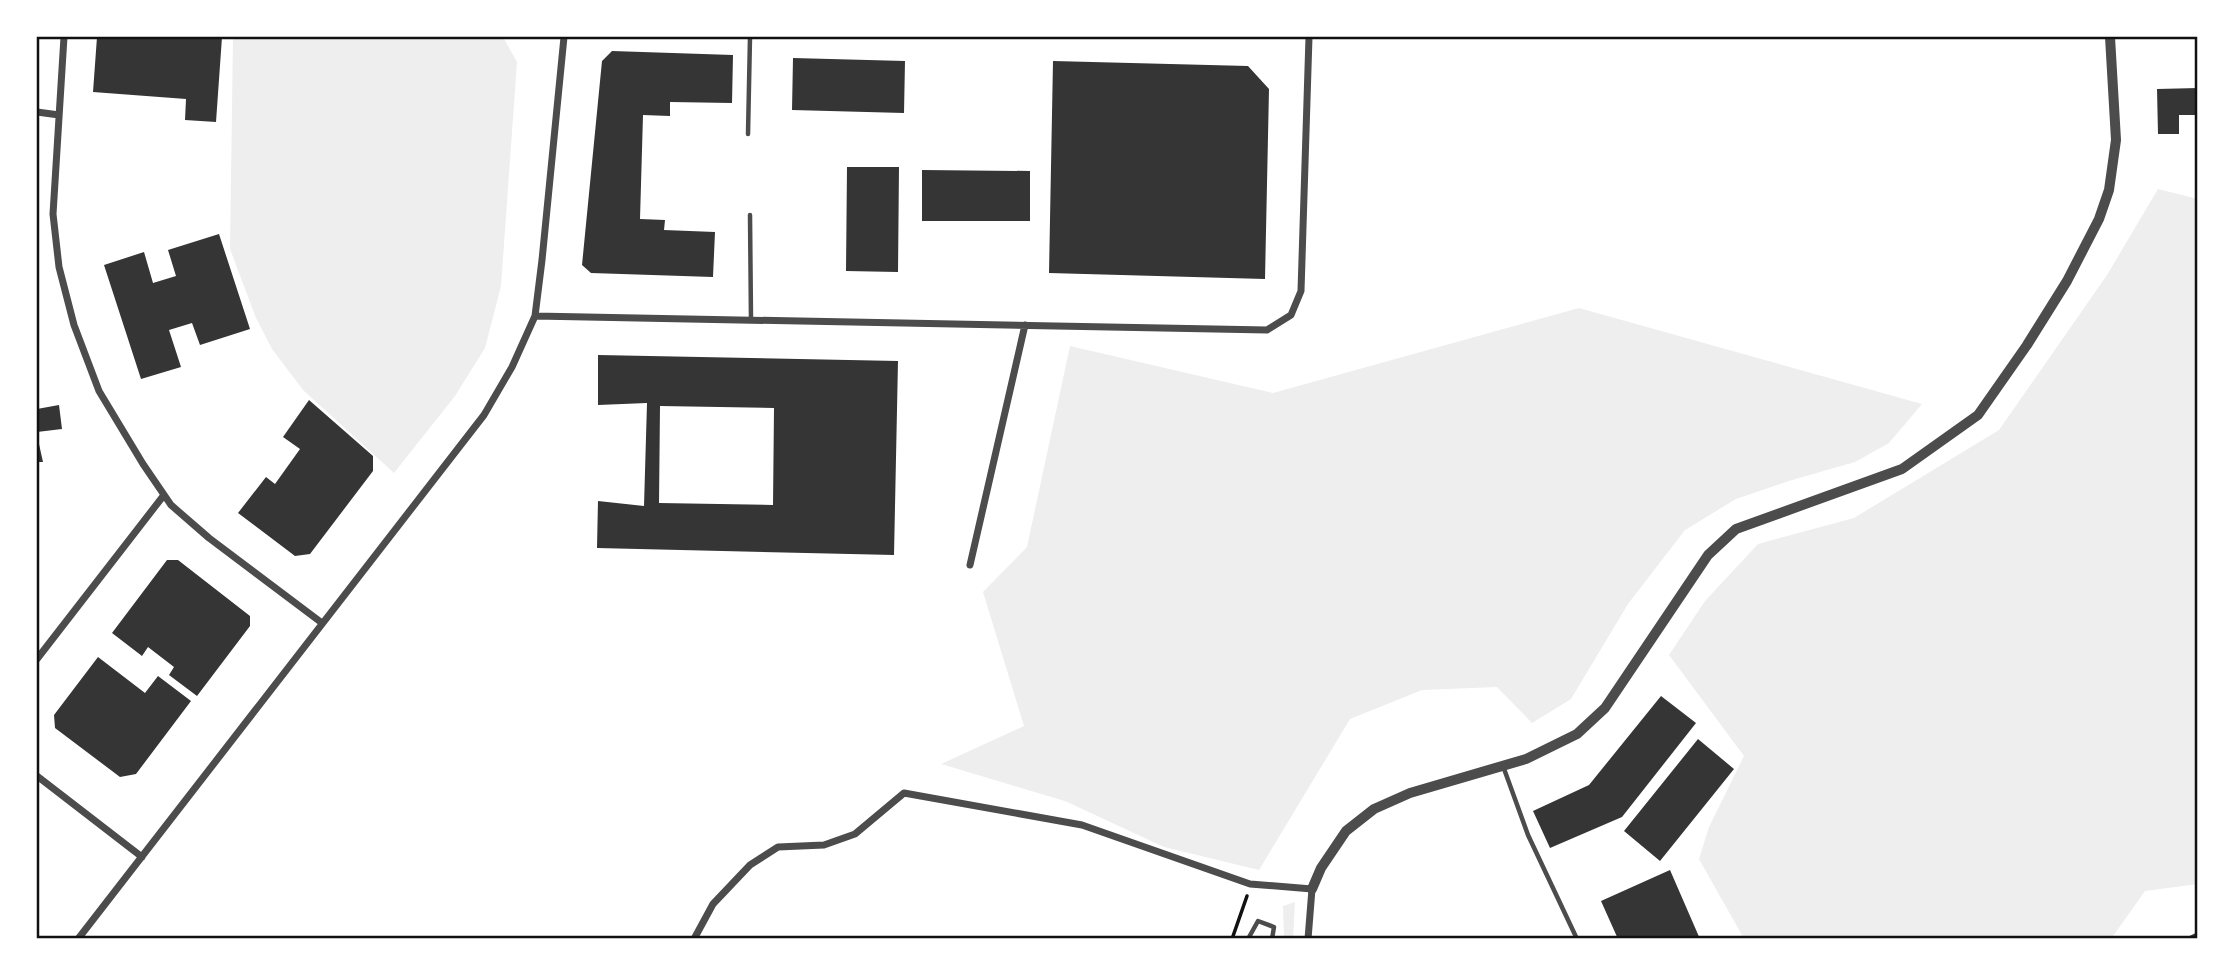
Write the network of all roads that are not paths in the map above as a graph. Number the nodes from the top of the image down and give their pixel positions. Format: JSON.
{"nodes":[{"id":1,"x":64,"y":37,"type":"edge"},
{"id":2,"x":564,"y":37,"type":"edge"},
{"id":3,"x":750,"y":37,"type":"edge"},
{"id":4,"x":1309,"y":37,"type":"edge"},
{"id":5,"x":2110,"y":37,"type":"edge"},
{"id":6,"x":37,"y":112,"type":"edge"},
{"id":7,"x":59,"y":115,"type":"junction"},
{"id":8,"x":748,"y":134,"type":"dead end"},
{"id":9,"x":750,"y":215,"type":"dead end"},
{"id":10,"x":535,"y":316,"type":"junction"},
{"id":11,"x":751,"y":320,"type":"junction"},
{"id":12,"x":1025,"y":325,"type":"junction"},
{"id":13,"x":164,"y":495,"type":"junction"},
{"id":14,"x":970,"y":565,"type":"dead end"},
{"id":15,"x":323,"y":623,"type":"junction"},
{"id":16,"x":37,"y":659,"type":"edge"},
{"id":17,"x":1503,"y":765,"type":"junction"},
{"id":18,"x":37,"y":776,"type":"edge"},
{"id":19,"x":142,"y":857,"type":"junction"},
{"id":20,"x":1312,"y":889,"type":"junction"},
{"id":21,"x":78,"y":939,"type":"edge"},
{"id":22,"x":694,"y":939,"type":"edge"},
{"id":23,"x":1248,"y":939,"type":"edge"},
{"id":24,"x":1272,"y":939,"type":"edge"},
{"id":25,"x":1308,"y":939,"type":"edge"},
{"id":26,"x":1577,"y":939,"type":"edge"}],
"edges":[{"from":1,"to":7,"type":"street"},
{"from":2,"to":10,"type":"street"},
{"from":3,"to":8,"type":"lane"},
{"from":4,"to":12,"type":"street"},
{"from":5,"to":17,"type":"street"},
{"from":6,"to":7,"type":"street"},
{"from":7,"to":13,"type":"street"},
{"from":9,"to":11,"type":"lane"},
{"from":10,"to":11,"type":"street"},
{"from":10,"to":15,"type":"street"},
{"from":11,"to":12,"type":"street"},
{"from":12,"to":14,"type":"street"},
{"from":13,"to":15,"type":"street"},
{"from":13,"to":16,"type":"street"},
{"from":15,"to":19,"type":"street"},
{"from":17,"to":20,"type":"street"},
{"from":17,"to":26,"type":"lane"},
{"from":18,"to":19,"type":"street"},
{"from":19,"to":21,"type":"street"},
{"from":20,"to":22,"type":"street"},
{"from":20,"to":25,"type":"street"},
{"from":23,"to":24,"type":"lane"}]}
